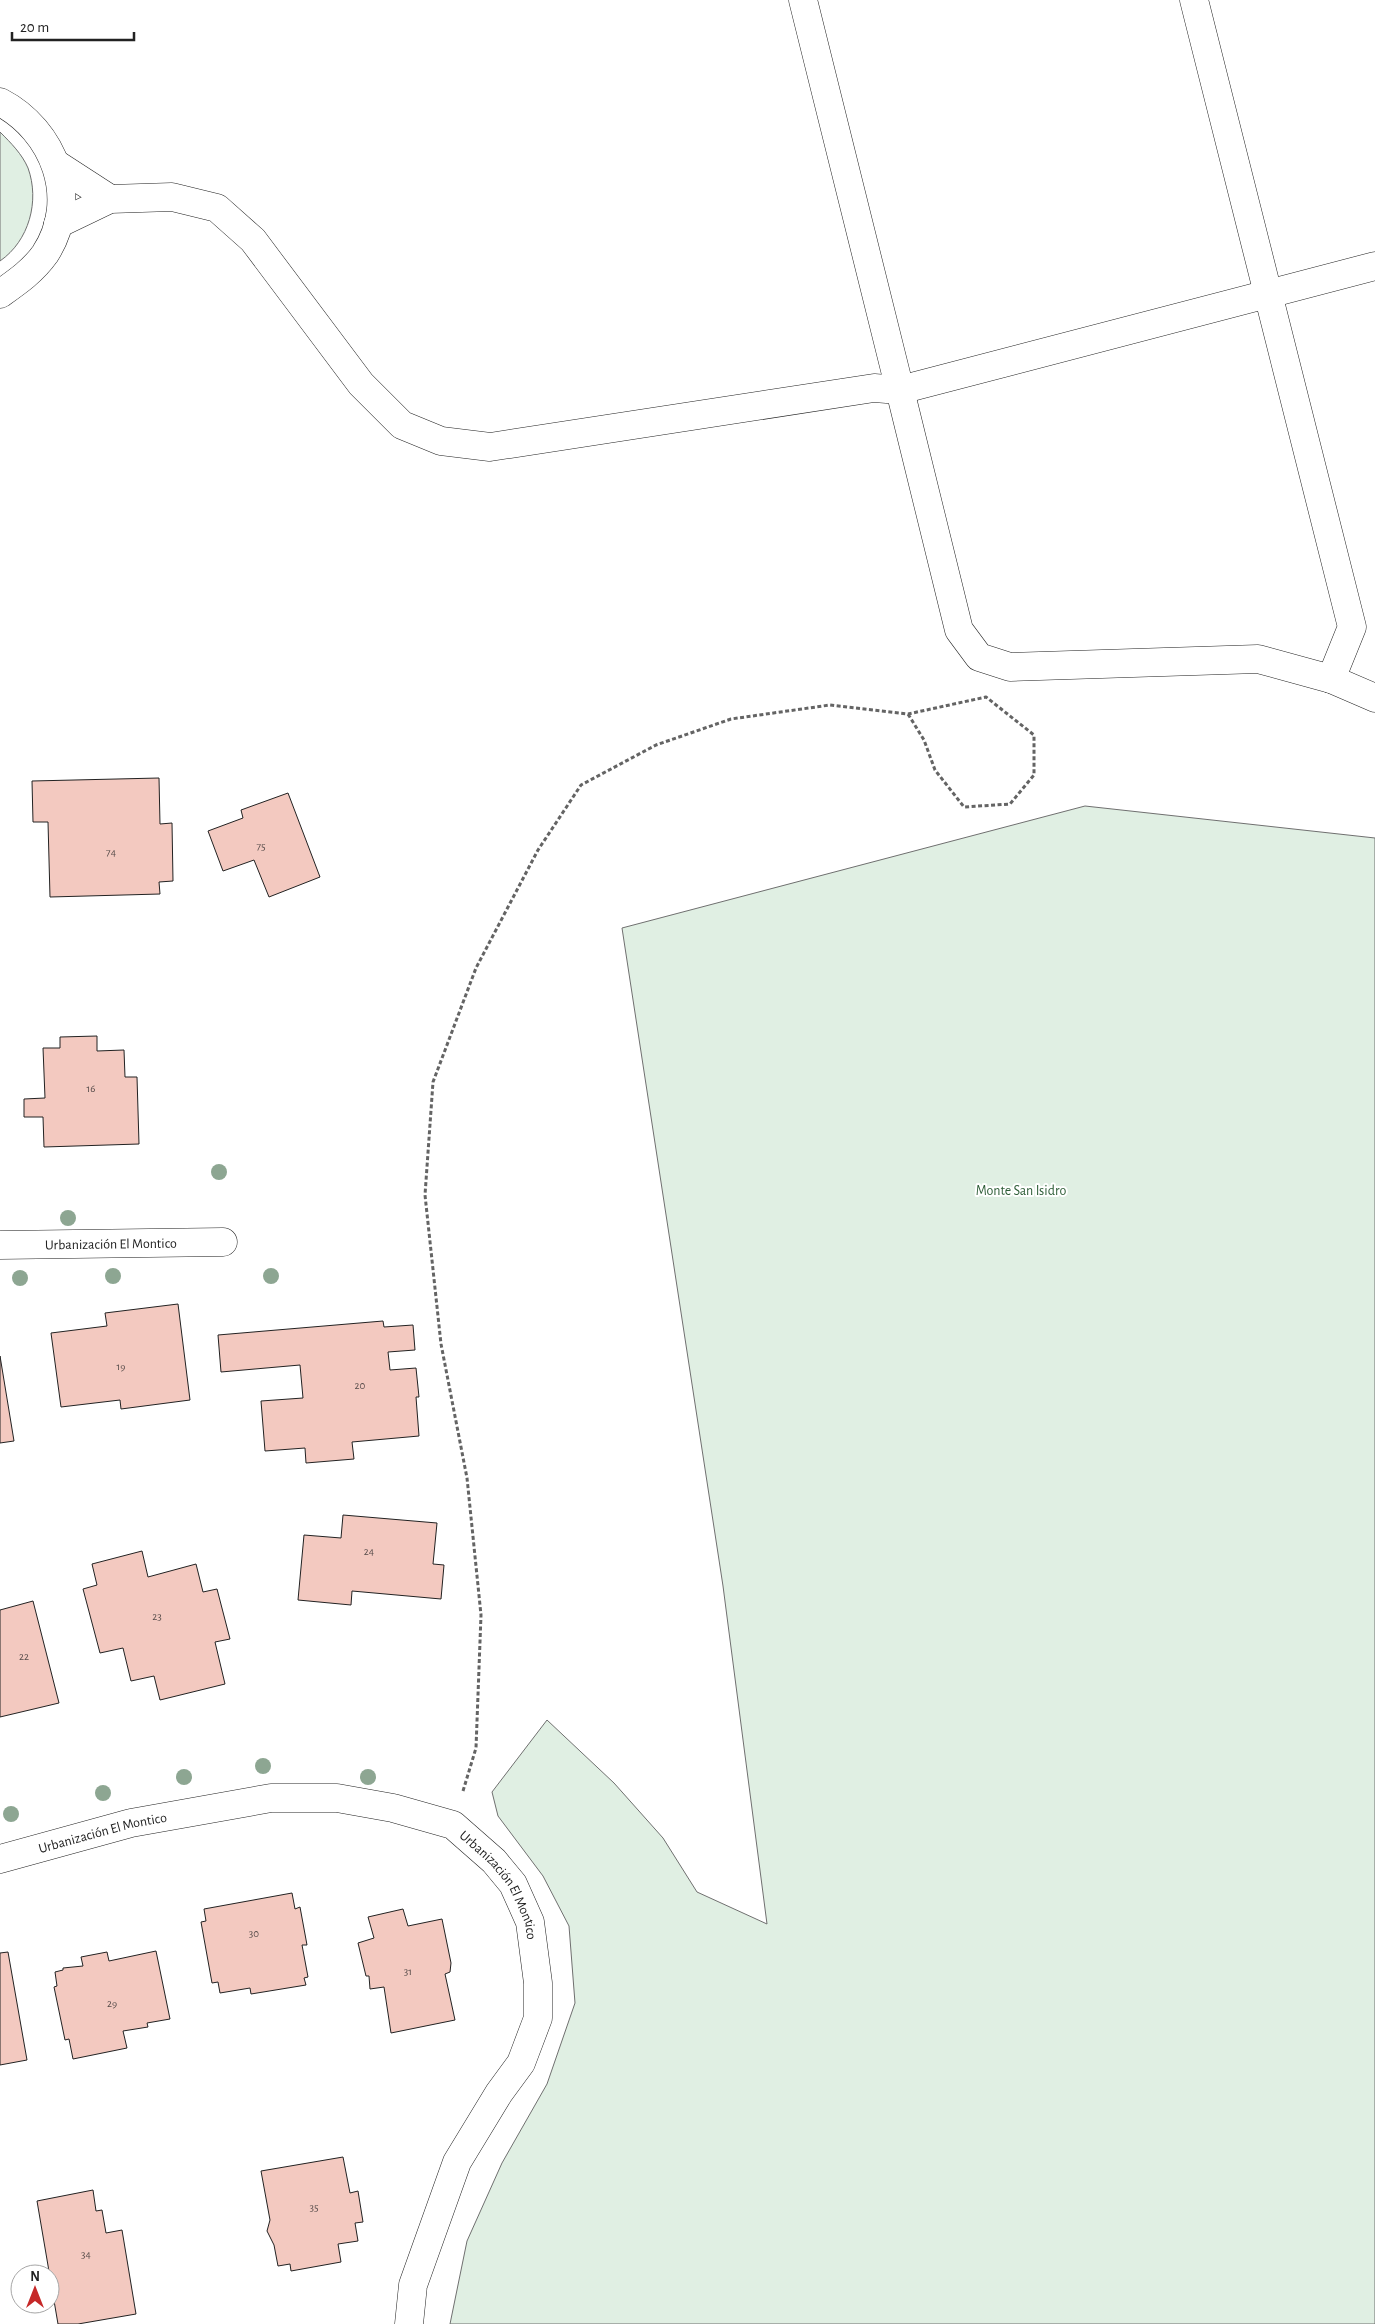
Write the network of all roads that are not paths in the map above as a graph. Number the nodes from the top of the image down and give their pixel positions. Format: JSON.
{"nodes":[{"id":1,"x":803,"y":0,"type":"edge"},
{"id":2,"x":1194,"y":0,"type":"edge"},
{"id":3,"x":0,"y":102,"type":"edge"},
{"id":4,"x":56,"y":164,"type":"junction"},
{"id":5,"x":110,"y":199,"type":"junction"},
{"id":6,"x":58,"y":224,"type":"junction"},
{"id":7,"x":1375,"y":266,"type":"edge"},
{"id":8,"x":1268,"y":293,"type":"junction"},
{"id":9,"x":0,"y":294,"type":"edge"},
{"id":10,"x":900,"y":390,"type":"junction"},
{"id":11,"x":1331,"y":679,"type":"junction"},
{"id":12,"x":1375,"y":698,"type":"edge"},
{"id":13,"x":223,"y":1242,"type":"dead end"},
{"id":14,"x":0,"y":1245,"type":"edge"},
{"id":15,"x":0,"y":1859,"type":"edge"},
{"id":16,"x":410,"y":2324,"type":"edge"}],
"edges":[{"from":1,"to":10,"type":"street"},
{"from":2,"to":8,"type":"street"},
{"from":3,"to":4,"type":"street"},
{"from":4,"to":5,"type":"street"},
{"from":4,"to":6,"type":"street"},
{"from":5,"to":6,"type":"street"},
{"from":5,"to":10,"type":"street"},
{"from":6,"to":9,"type":"street"},
{"from":7,"to":8,"type":"street"},
{"from":8,"to":10,"type":"street"},
{"from":8,"to":11,"type":"street"},
{"from":10,"to":11,"type":"street"},
{"from":11,"to":12,"type":"street"},
{"from":13,"to":14,"type":"street","name":"Urbanización El Montico"},
{"from":15,"to":16,"type":"street","name":"Urbanización El Montico"}]}
